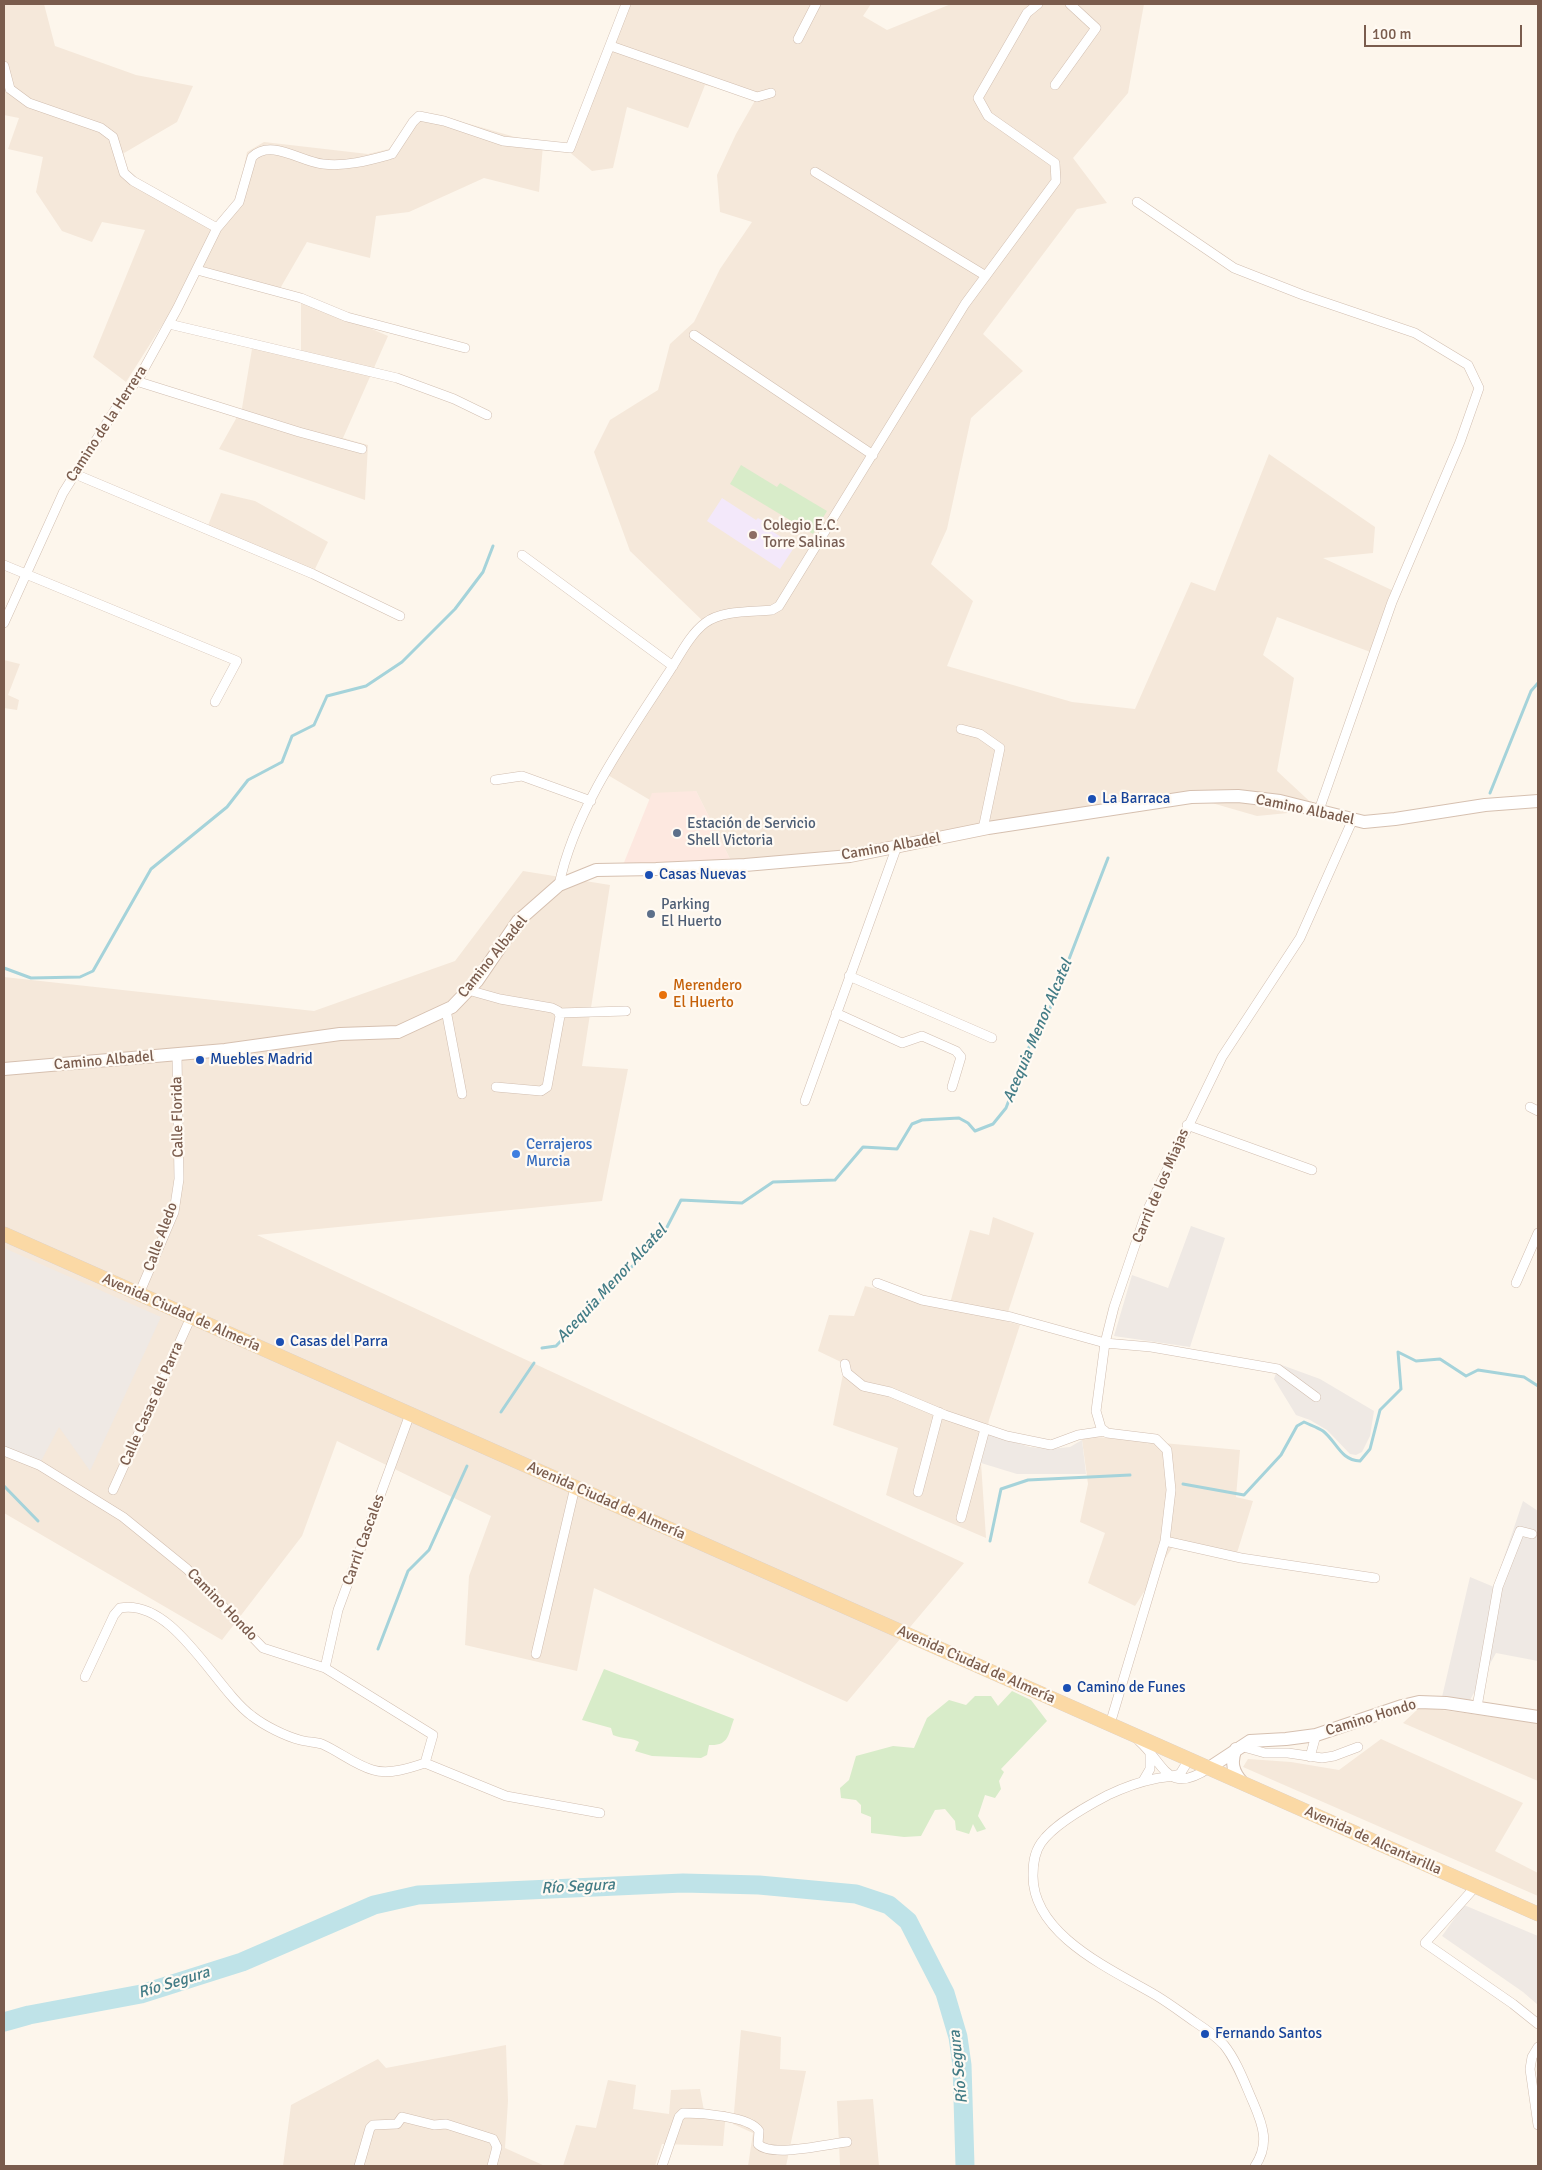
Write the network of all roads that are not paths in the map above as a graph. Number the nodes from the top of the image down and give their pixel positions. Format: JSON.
{"nodes":[{"id":1,"x":626,"y":4,"type":"edge"},
{"id":2,"x":816,"y":4,"type":"edge"},
{"id":3,"x":1038,"y":4,"type":"edge"},
{"id":4,"x":1070,"y":4,"type":"edge"},
{"id":5,"x":798,"y":39,"type":"dead end"},
{"id":6,"x":611,"y":46,"type":"junction"},
{"id":7,"x":4,"y":66,"type":"edge"},
{"id":8,"x":1056,"y":85,"type":"dead end"},
{"id":9,"x":771,"y":93,"type":"dead end"},
{"id":10,"x":815,"y":172,"type":"dead end"},
{"id":11,"x":1136,"y":202,"type":"dead end"},
{"id":12,"x":217,"y":228,"type":"junction"},
{"id":13,"x":197,"y":270,"type":"junction"},
{"id":14,"x":986,"y":276,"type":"junction"},
{"id":15,"x":169,"y":324,"type":"junction"},
{"id":16,"x":694,"y":336,"type":"dead end"},
{"id":17,"x":465,"y":348,"type":"dead end"},
{"id":18,"x":136,"y":380,"type":"junction"},
{"id":19,"x":488,"y":415,"type":"dead end"},
{"id":20,"x":362,"y":449,"type":"dead end"},
{"id":21,"x":873,"y":455,"type":"junction"},
{"id":22,"x":75,"y":474,"type":"junction"},
{"id":23,"x":522,"y":555,"type":"dead end"},
{"id":24,"x":4,"y":565,"type":"edge"},
{"id":25,"x":26,"y":575,"type":"junction"},
{"id":26,"x":400,"y":616,"type":"dead end"},
{"id":27,"x":4,"y":623,"type":"edge"},
{"id":28,"x":673,"y":666,"type":"junction"},
{"id":29,"x":215,"y":702,"type":"dead end"},
{"id":30,"x":961,"y":729,"type":"dead end"},
{"id":31,"x":495,"y":780,"type":"dead end"},
{"id":32,"x":591,"y":801,"type":"junction"},
{"id":33,"x":1538,"y":801,"type":"edge"},
{"id":34,"x":1319,"y":810,"type":"junction"},
{"id":35,"x":1353,"y":820,"type":"junction"},
{"id":36,"x":983,"y":829,"type":"junction"},
{"id":37,"x":897,"y":846,"type":"junction"},
{"id":38,"x":559,"y":885,"type":"junction"},
{"id":39,"x":849,"y":976,"type":"junction"},
{"id":40,"x":468,"y":990,"type":"junction"},
{"id":41,"x":446,"y":1010,"type":"junction"},
{"id":42,"x":626,"y":1012,"type":"dead end"},
{"id":43,"x":559,"y":1013,"type":"junction"},
{"id":44,"x":836,"y":1014,"type":"junction"},
{"id":45,"x":992,"y":1038,"type":"dead end"},
{"id":46,"x":178,"y":1054,"type":"junction"},
{"id":47,"x":4,"y":1069,"type":"edge"},
{"id":48,"x":496,"y":1087,"type":"dead end"},
{"id":49,"x":952,"y":1087,"type":"dead end"},
{"id":50,"x":462,"y":1094,"type":"dead end"},
{"id":51,"x":805,"y":1101,"type":"dead end"},
{"id":52,"x":1187,"y":1126,"type":"junction"},
{"id":53,"x":1312,"y":1170,"type":"dead end"},
{"id":54,"x":179,"y":1179,"type":"joint"},
{"id":55,"x":1538,"y":1233,"type":"edge"},
{"id":56,"x":4,"y":1234,"type":"edge"},
{"id":57,"x":1516,"y":1282,"type":"dead end"},
{"id":58,"x":877,"y":1283,"type":"dead end"},
{"id":59,"x":139,"y":1294,"type":"junction"},
{"id":60,"x":191,"y":1317,"type":"junction"},
{"id":61,"x":1105,"y":1343,"type":"junction"},
{"id":62,"x":845,"y":1364,"type":"dead end"},
{"id":63,"x":1316,"y":1397,"type":"dead end"},
{"id":64,"x":939,"y":1412,"type":"junction"},
{"id":65,"x":410,"y":1414,"type":"junction"},
{"id":66,"x":985,"y":1429,"type":"junction"},
{"id":67,"x":1105,"y":1431,"type":"junction"},
{"id":68,"x":4,"y":1451,"type":"edge"},
{"id":69,"x":575,"y":1487,"type":"junction"},
{"id":70,"x":113,"y":1490,"type":"dead end"},
{"id":71,"x":918,"y":1492,"type":"dead end"},
{"id":72,"x":961,"y":1518,"type":"dead end"},
{"id":73,"x":1532,"y":1534,"type":"dead end"},
{"id":74,"x":1165,"y":1541,"type":"junction"},
{"id":75,"x":1375,"y":1578,"type":"dead end"},
{"id":76,"x":536,"y":1654,"type":"dead end"},
{"id":77,"x":325,"y":1668,"type":"junction"},
{"id":78,"x":85,"y":1677,"type":"dead end"},
{"id":79,"x":1476,"y":1708,"type":"junction"},
{"id":80,"x":1538,"y":1716,"type":"edge"},
{"id":81,"x":1110,"y":1724,"type":"junction"},
{"id":82,"x":1129,"y":1733,"type":"junction"},
{"id":83,"x":1316,"y":1735,"type":"junction"},
{"id":84,"x":1358,"y":1747,"type":"dead end"},
{"id":85,"x":1238,"y":1748,"type":"junction"},
{"id":86,"x":1150,"y":1752,"type":"junction"},
{"id":87,"x":1185,"y":1757,"type":"junction"},
{"id":88,"x":1310,"y":1757,"type":"junction"},
{"id":89,"x":425,"y":1763,"type":"junction"},
{"id":90,"x":1209,"y":1768,"type":"junction"},
{"id":91,"x":1171,"y":1776,"type":"junction"},
{"id":92,"x":1143,"y":1781,"type":"junction"},
{"id":93,"x":1242,"y":1782,"type":"junction"},
{"id":94,"x":600,"y":1813,"type":"dead end"},
{"id":95,"x":1476,"y":1886,"type":"junction"},
{"id":96,"x":1538,"y":1914,"type":"edge"},
{"id":97,"x":1538,"y":2024,"type":"edge"},
{"id":98,"x":1538,"y":2047,"type":"edge"},
{"id":99,"x":1538,"y":2125,"type":"edge"},
{"id":100,"x":847,"y":2142,"type":"dead end"},
{"id":101,"x":359,"y":2166,"type":"edge"},
{"id":102,"x":492,"y":2166,"type":"edge"},
{"id":103,"x":662,"y":2166,"type":"edge"},
{"id":104,"x":1255,"y":2166,"type":"edge"}],
"edges":[{"from":1,"to":6,"type":"street"},
{"from":2,"to":5,"type":"street"},
{"from":3,"to":14,"type":"street"},
{"from":4,"to":8,"type":"street"},
{"from":6,"to":9,"type":"street"},
{"from":6,"to":12,"type":"street","name":"Camino de la Herrera"},
{"from":7,"to":12,"type":"street"},
{"from":10,"to":14,"type":"street"},
{"from":11,"to":34,"type":"street"},
{"from":12,"to":13,"type":"street","name":"Camino de la Herrera"},
{"from":13,"to":15,"type":"street","name":"Camino de la Herrera"},
{"from":13,"to":17,"type":"street"},
{"from":14,"to":21,"type":"street"},
{"from":15,"to":18,"type":"street","name":"Camino de la Herrera"},
{"from":15,"to":19,"type":"street"},
{"from":16,"to":21,"type":"street"},
{"from":18,"to":20,"type":"street"},
{"from":18,"to":22,"type":"street","name":"Camino de la Herrera"},
{"from":21,"to":28,"type":"street"},
{"from":22,"to":25,"type":"street","name":"Camino de la Herrera"},
{"from":22,"to":26,"type":"street"},
{"from":23,"to":28,"type":"street"},
{"from":24,"to":25,"type":"street"},
{"from":25,"to":27,"type":"street","name":"Camino de la Herrera"},
{"from":25,"to":29,"type":"street"},
{"from":28,"to":32,"type":"street"},
{"from":30,"to":36,"type":"street"},
{"from":31,"to":32,"type":"street"},
{"from":32,"to":38,"type":"street"},
{"from":33,"to":35,"type":"main road","name":"Camino Albadel"},
{"from":34,"to":35,"type":"main road","name":"Camino Albadel"},
{"from":34,"to":36,"type":"main road","name":"Camino Albadel"},
{"from":35,"to":52,"type":"street","name":"Carril de los Miajas"},
{"from":36,"to":37,"type":"main road","name":"Camino Albadel"},
{"from":37,"to":38,"type":"main road","name":"Camino Albadel"},
{"from":37,"to":39,"type":"street"},
{"from":38,"to":40,"type":"main road","name":"Camino Albadel"},
{"from":39,"to":44,"type":"street"},
{"from":39,"to":45,"type":"street"},
{"from":40,"to":41,"type":"main road","name":"Camino Albadel"},
{"from":40,"to":43,"type":"street"},
{"from":41,"to":46,"type":"main road","name":"Camino Albadel"},
{"from":41,"to":50,"type":"street"},
{"from":42,"to":43,"type":"street"},
{"from":43,"to":48,"type":"street"},
{"from":44,"to":49,"type":"street"},
{"from":44,"to":51,"type":"street"},
{"from":46,"to":47,"type":"main road","name":"Camino Albadel"},
{"from":46,"to":54,"type":"street","name":"Calle Florida"},
{"from":52,"to":53,"type":"street"},
{"from":52,"to":61,"type":"street","name":"Carril de los Miajas"},
{"from":54,"to":59,"type":"street","name":"Calle Aledo"},
{"from":55,"to":57,"type":"street"},
{"from":56,"to":59,"type":"main road","name":"Avenida Ciudad de Almería"},
{"from":58,"to":61,"type":"street"},
{"from":59,"to":60,"type":"main road","name":"Avenida Ciudad de Almería"},
{"from":60,"to":65,"type":"main road","name":"Avenida Ciudad de Almería"},
{"from":60,"to":70,"type":"street","name":"Calle Casas del Parra"},
{"from":61,"to":63,"type":"street"},
{"from":61,"to":67,"type":"street","name":"Carril de los Miajas"},
{"from":62,"to":64,"type":"street"},
{"from":64,"to":66,"type":"street"},
{"from":64,"to":71,"type":"street"},
{"from":65,"to":69,"type":"main road","name":"Avenida Ciudad de Almería"},
{"from":65,"to":77,"type":"street","name":"Carril Cascales"},
{"from":66,"to":67,"type":"street"},
{"from":66,"to":72,"type":"street"},
{"from":67,"to":74,"type":"street"},
{"from":68,"to":77,"type":"street","name":"Camino Hondo"},
{"from":69,"to":76,"type":"street"},
{"from":69,"to":81,"type":"main road","name":"Avenida Ciudad de Almería"},
{"from":73,"to":79,"type":"street"},
{"from":74,"to":75,"type":"street"},
{"from":74,"to":81,"type":"street"},
{"from":77,"to":89,"type":"street","name":"Camino Hondo"},
{"from":78,"to":89,"type":"street"},
{"from":79,"to":80,"type":"main road","name":"Camino Hondo"},
{"from":79,"to":83,"type":"main road","name":"Camino Hondo"},
{"from":81,"to":82,"type":"main road","name":"Avenida Ciudad de Almería"},
{"from":82,"to":86,"type":"street"},
{"from":82,"to":87,"type":"main road","name":"Avenida Ciudad de Almería"},
{"from":83,"to":85,"type":"main road","name":"Camino Hondo"},
{"from":83,"to":88,"type":"street"},
{"from":84,"to":88,"type":"street"},
{"from":85,"to":88,"type":"street"},
{"from":85,"to":90,"type":"main road","name":"Camino Hondo"},
{"from":85,"to":93,"type":"main road"},
{"from":86,"to":91,"type":"street"},
{"from":86,"to":92,"type":"street"},
{"from":87,"to":90,"type":"main road","name":"Avenida Ciudad de Almería"},
{"from":87,"to":91,"type":"street"},
{"from":89,"to":94,"type":"street"},
{"from":90,"to":91,"type":"street"},
{"from":90,"to":93,"type":"main road","name":"Avenida de Alcantarilla"},
{"from":91,"to":92,"type":"street"},
{"from":92,"to":104,"type":"street"},
{"from":93,"to":95,"type":"main road","name":"Avenida de Alcantarilla"},
{"from":95,"to":96,"type":"main road","name":"Avenida de Alcantarilla"},
{"from":95,"to":97,"type":"street"},
{"from":98,"to":99,"type":"street"},
{"from":100,"to":103,"type":"street"},
{"from":101,"to":102,"type":"street"}]}
